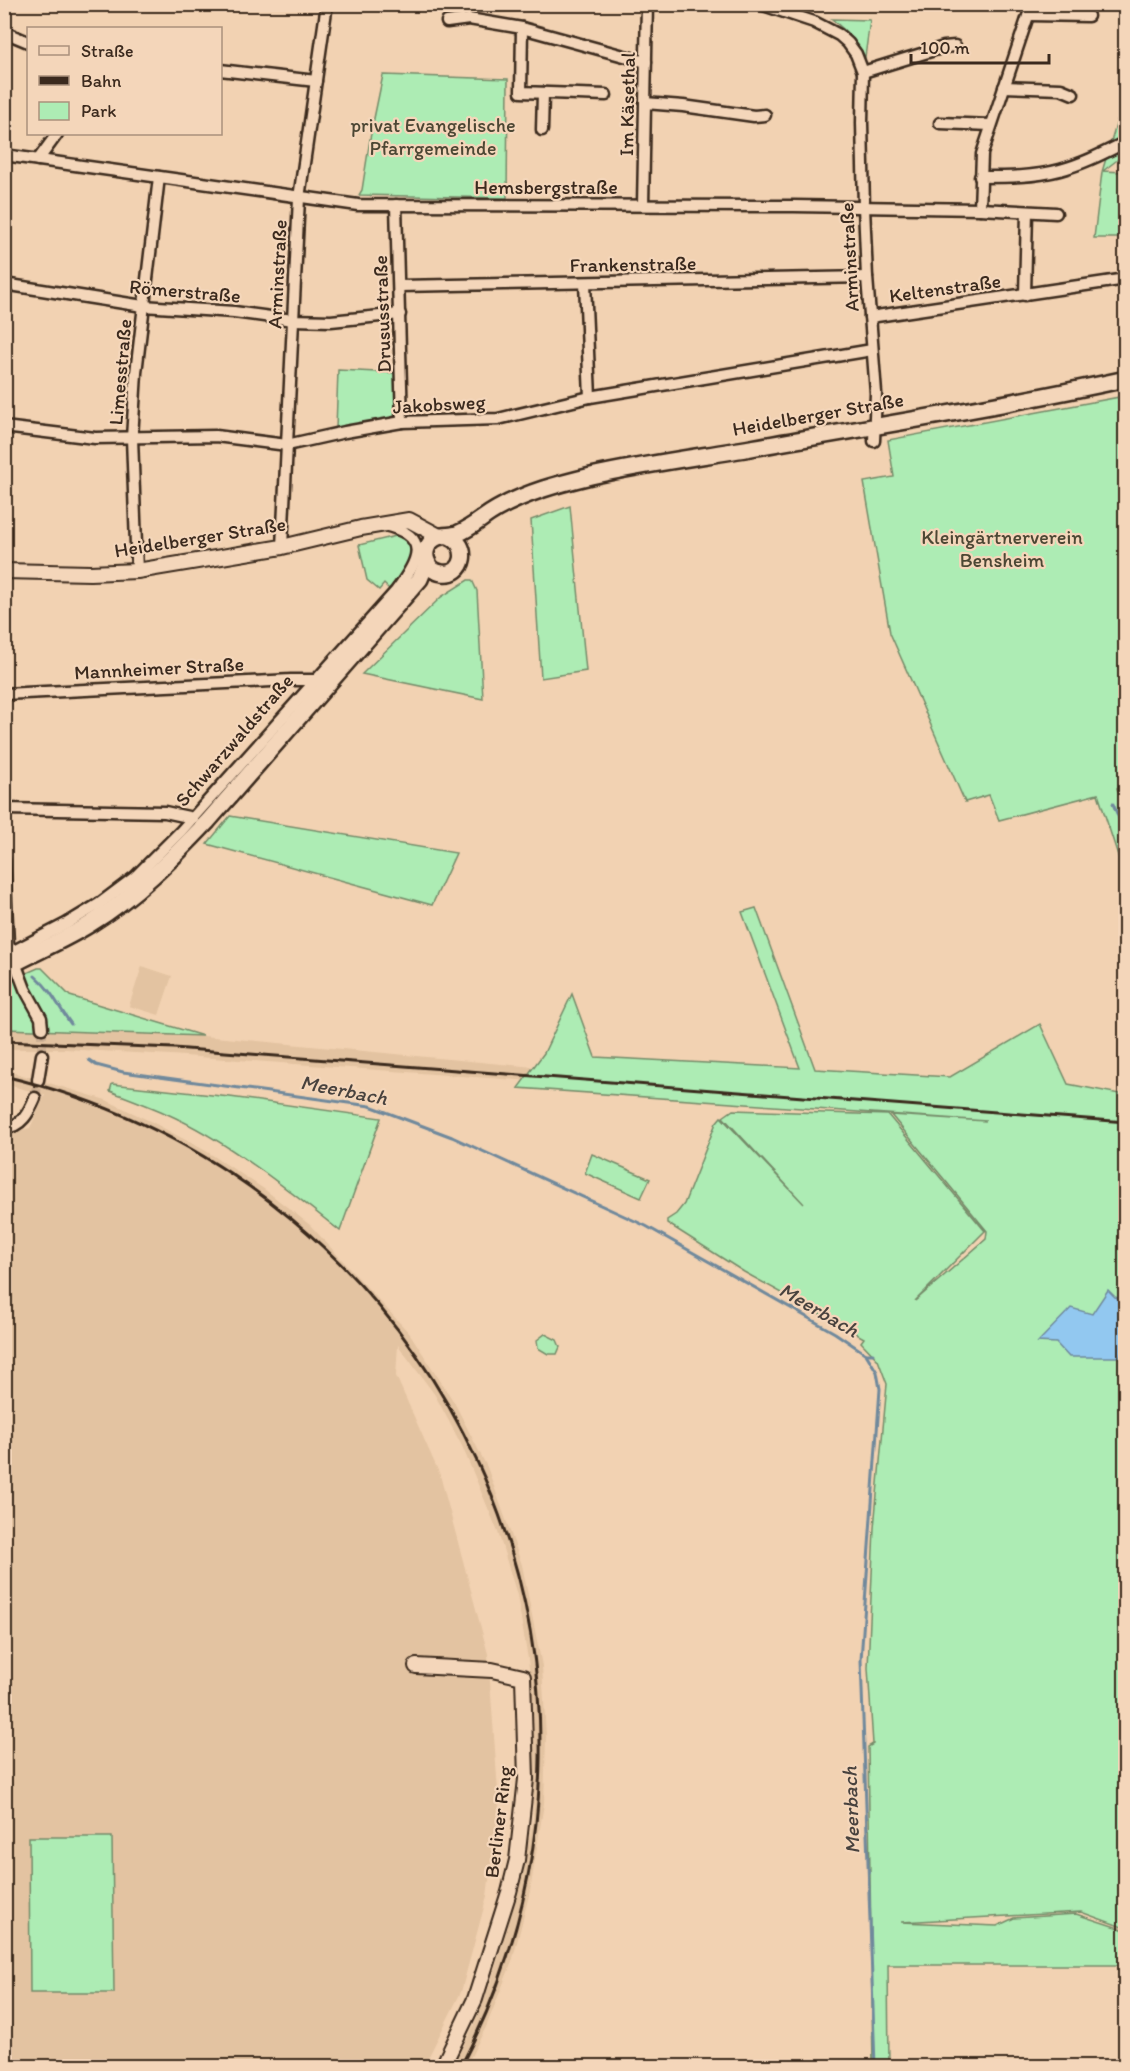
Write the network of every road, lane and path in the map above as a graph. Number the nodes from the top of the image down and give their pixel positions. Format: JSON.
{"nodes":[{"id":1,"x":327,"y":4,"type":"edge"},
{"id":2,"x":647,"y":4,"type":"edge"},
{"id":3,"x":760,"y":4,"type":"edge"},
{"id":4,"x":783,"y":8,"type":"edge"},
{"id":5,"x":1031,"y":10,"type":"edge"},
{"id":6,"x":1088,"y":16,"type":"dead end"},
{"id":7,"x":447,"y":22,"type":"dead end"},
{"id":8,"x":522,"y":28,"type":"junction"},
{"id":9,"x":4,"y":32,"type":"edge"},
{"id":10,"x":27,"y":42,"type":"edge"},
{"id":11,"x":955,"y":46,"type":"dead end"},
{"id":12,"x":646,"y":62,"type":"junction"},
{"id":13,"x":222,"y":70,"type":"edge"},
{"id":14,"x":864,"y":72,"type":"junction"},
{"id":15,"x":316,"y":81,"type":"junction"},
{"id":16,"x":1004,"y":87,"type":"junction"},
{"id":17,"x":543,"y":93,"type":"junction"},
{"id":18,"x":1073,"y":94,"type":"dead end"},
{"id":19,"x":606,"y":95,"type":"dead end"},
{"id":20,"x":645,"y":103,"type":"junction"},
{"id":21,"x":765,"y":115,"type":"dead end"},
{"id":22,"x":940,"y":123,"type":"dead end"},
{"id":23,"x":991,"y":125,"type":"junction"},
{"id":24,"x":542,"y":129,"type":"dead end"},
{"id":25,"x":56,"y":135,"type":"edge"},
{"id":26,"x":1125,"y":142,"type":"edge"},
{"id":27,"x":4,"y":155,"type":"edge"},
{"id":28,"x":38,"y":160,"type":"junction"},
{"id":29,"x":159,"y":177,"type":"junction"},
{"id":30,"x":980,"y":177,"type":"junction"},
{"id":31,"x":299,"y":198,"type":"junction"},
{"id":32,"x":396,"y":205,"type":"junction"},
{"id":33,"x":643,"y":205,"type":"junction"},
{"id":34,"x":864,"y":207,"type":"junction"},
{"id":35,"x":980,"y":209,"type":"junction"},
{"id":36,"x":1027,"y":212,"type":"junction"},
{"id":37,"x":1056,"y":213,"type":"dead end"},
{"id":38,"x":867,"y":277,"type":"junction"},
{"id":39,"x":1125,"y":279,"type":"edge"},
{"id":40,"x":585,"y":283,"type":"junction"},
{"id":41,"x":4,"y":284,"type":"edge"},
{"id":42,"x":399,"y":286,"type":"junction"},
{"id":43,"x":1025,"y":295,"type":"junction"},
{"id":44,"x":143,"y":306,"type":"junction"},
{"id":45,"x":400,"y":314,"type":"junction"},
{"id":46,"x":870,"y":317,"type":"junction"},
{"id":47,"x":293,"y":320,"type":"junction"},
{"id":48,"x":872,"y":350,"type":"junction"},
{"id":49,"x":1125,"y":379,"type":"edge"},
{"id":50,"x":590,"y":397,"type":"junction"},
{"id":51,"x":402,"y":422,"type":"junction"},
{"id":52,"x":4,"y":427,"type":"edge"},
{"id":53,"x":874,"y":434,"type":"junction"},
{"id":54,"x":132,"y":438,"type":"junction"},
{"id":55,"x":287,"y":445,"type":"junction"},
{"id":56,"x":554,"y":486,"type":"junction"},
{"id":57,"x":399,"y":522,"type":"junction"},
{"id":58,"x":382,"y":525,"type":"junction"},
{"id":59,"x":444,"y":536,"type":"junction"},
{"id":60,"x":282,"y":547,"type":"junction"},
{"id":61,"x":462,"y":548,"type":"junction"},
{"id":62,"x":429,"y":561,"type":"junction"},
{"id":63,"x":137,"y":571,"type":"junction"},
{"id":64,"x":4,"y":572,"type":"edge"},
{"id":65,"x":315,"y":680,"type":"junction"},
{"id":66,"x":4,"y":694,"type":"edge"},
{"id":67,"x":4,"y":809,"type":"edge"},
{"id":68,"x":193,"y":818,"type":"junction"},
{"id":69,"x":4,"y":860,"type":"edge"},
{"id":70,"x":9,"y":953,"type":"edge"},
{"id":71,"x":42,"y":1028,"type":"tunnel mouth"},
{"id":72,"x":42,"y":1056,"type":"tunnel mouth"},
{"id":73,"x":38,"y":1080,"type":"tunnel mouth"},
{"id":74,"x":35,"y":1098,"type":"tunnel mouth"},
{"id":75,"x":4,"y":1128,"type":"edge"},
{"id":76,"x":416,"y":1665,"type":"dead end"},
{"id":77,"x":443,"y":2067,"type":"edge"}],
"edges":[{"from":1,"to":15,"type":"street","name":"Arminstraße"},
{"from":2,"to":12,"type":"street","name":"Im Käsethal"},
{"from":3,"to":4,"type":"street"},
{"from":4,"to":14,"type":"street"},
{"from":5,"to":6,"type":"street"},
{"from":5,"to":16,"type":"street"},
{"from":7,"to":8,"type":"street"},
{"from":8,"to":12,"type":"street"},
{"from":8,"to":17,"type":"street"},
{"from":9,"to":10,"type":"street"},
{"from":11,"to":14,"type":"street"},
{"from":12,"to":20,"type":"street","name":"Im Käsethal"},
{"from":13,"to":15,"type":"street"},
{"from":14,"to":34,"type":"street","name":"Arminstraße"},
{"from":15,"to":31,"type":"street","name":"Arminstraße"},
{"from":16,"to":18,"type":"street"},
{"from":16,"to":23,"type":"street"},
{"from":17,"to":19,"type":"street"},
{"from":17,"to":24,"type":"street"},
{"from":20,"to":21,"type":"street"},
{"from":20,"to":33,"type":"street","name":"Im Käsethal"},
{"from":22,"to":23,"type":"street"},
{"from":23,"to":30,"type":"street"},
{"from":25,"to":28,"type":"street"},
{"from":26,"to":30,"type":"street"},
{"from":27,"to":28,"type":"street","name":"Hemsbergstraße"},
{"from":28,"to":29,"type":"street","name":"Hemsbergstraße"},
{"from":29,"to":31,"type":"street","name":"Hemsbergstraße"},
{"from":29,"to":44,"type":"street","name":"Limesstraße"},
{"from":30,"to":35,"type":"street"},
{"from":31,"to":32,"type":"street","name":"Hemsbergstraße"},
{"from":31,"to":47,"type":"street","name":"Arminstraße"},
{"from":32,"to":33,"type":"street","name":"Hemsbergstraße"},
{"from":32,"to":42,"type":"street","name":"Drususstraße"},
{"from":33,"to":34,"type":"street","name":"Hemsbergstraße"},
{"from":34,"to":35,"type":"street","name":"Hemsbergstraße"},
{"from":34,"to":38,"type":"street","name":"Arminstraße"},
{"from":35,"to":36,"type":"street","name":"Hemsbergstraße"},
{"from":36,"to":37,"type":"street","name":"Hemsbergstraße"},
{"from":36,"to":43,"type":"street","name":"Keltenstraße"},
{"from":38,"to":40,"type":"street","name":"Frankenstraße"},
{"from":38,"to":46,"type":"street","name":"Arminstraße"},
{"from":39,"to":43,"type":"street","name":"Keltenstraße"},
{"from":40,"to":42,"type":"street","name":"Frankenstraße"},
{"from":40,"to":50,"type":"street"},
{"from":41,"to":44,"type":"street","name":"Römerstraße"},
{"from":42,"to":45,"type":"street","name":"Drususstraße"},
{"from":43,"to":46,"type":"street","name":"Keltenstraße"},
{"from":44,"to":47,"type":"street","name":"Römerstraße"},
{"from":44,"to":54,"type":"street","name":"Limesstraße"},
{"from":45,"to":47,"type":"street","name":"Römerstraße"},
{"from":45,"to":51,"type":"street","name":"Drususstraße"},
{"from":46,"to":48,"type":"street","name":"Arminstraße"},
{"from":47,"to":55,"type":"street","name":"Arminstraße"},
{"from":48,"to":50,"type":"street","name":"Jakobsweg"},
{"from":48,"to":53,"type":"street","name":"Arminstraße"},
{"from":49,"to":53,"type":"main road","name":"Heidelberger Straße"},
{"from":50,"to":51,"type":"street","name":"Jakobsweg"},
{"from":51,"to":55,"type":"street","name":"Jakobsweg"},
{"from":52,"to":54,"type":"street","name":"Jakobsweg"},
{"from":53,"to":56,"type":"main road","name":"Heidelberger Straße"},
{"from":54,"to":55,"type":"street","name":"Jakobsweg"},
{"from":54,"to":63,"type":"street","name":"Limesstraße"},
{"from":55,"to":60,"type":"street","name":"Arminstraße"},
{"from":56,"to":59,"type":"main road","name":"Heidelberger Straße"},
{"from":56,"to":61,"type":"main road","name":"Heidelberger Straße"},
{"from":57,"to":58,"type":"street","name":"Heidelberger Straße"},
{"from":57,"to":59,"type":"street","name":"Heidelberger Straße"},
{"from":57,"to":62,"type":"street"},
{"from":58,"to":60,"type":"street","name":"Heidelberger Straße"},
{"from":58,"to":65,"type":"street","name":"Schwarzwaldstraße"},
{"from":59,"to":61,"type":"main road","name":"Heidelberger Straße"},
{"from":59,"to":62,"type":"main road","name":"Heidelberger Straße"},
{"from":60,"to":63,"type":"street","name":"Heidelberger Straße"},
{"from":61,"to":62,"type":"main road","name":"Heidelberger Straße"},
{"from":62,"to":70,"type":"main road","name":"Schwarzwaldstraße"},
{"from":63,"to":64,"type":"street","name":"Heidelberger Straße"},
{"from":65,"to":66,"type":"street","name":"Mannheimer Straße"},
{"from":65,"to":68,"type":"street","name":"Schwarzwaldstraße"},
{"from":67,"to":68,"type":"street"},
{"from":68,"to":70,"type":"street","name":"Schwarzwaldstraße"},
{"from":69,"to":70,"type":"street"},
{"from":70,"to":71,"type":"street"},
{"from":72,"to":73,"type":"street"},
{"from":74,"to":75,"type":"street"},
{"from":76,"to":77,"type":"street","name":"Berliner Ring"}]}
